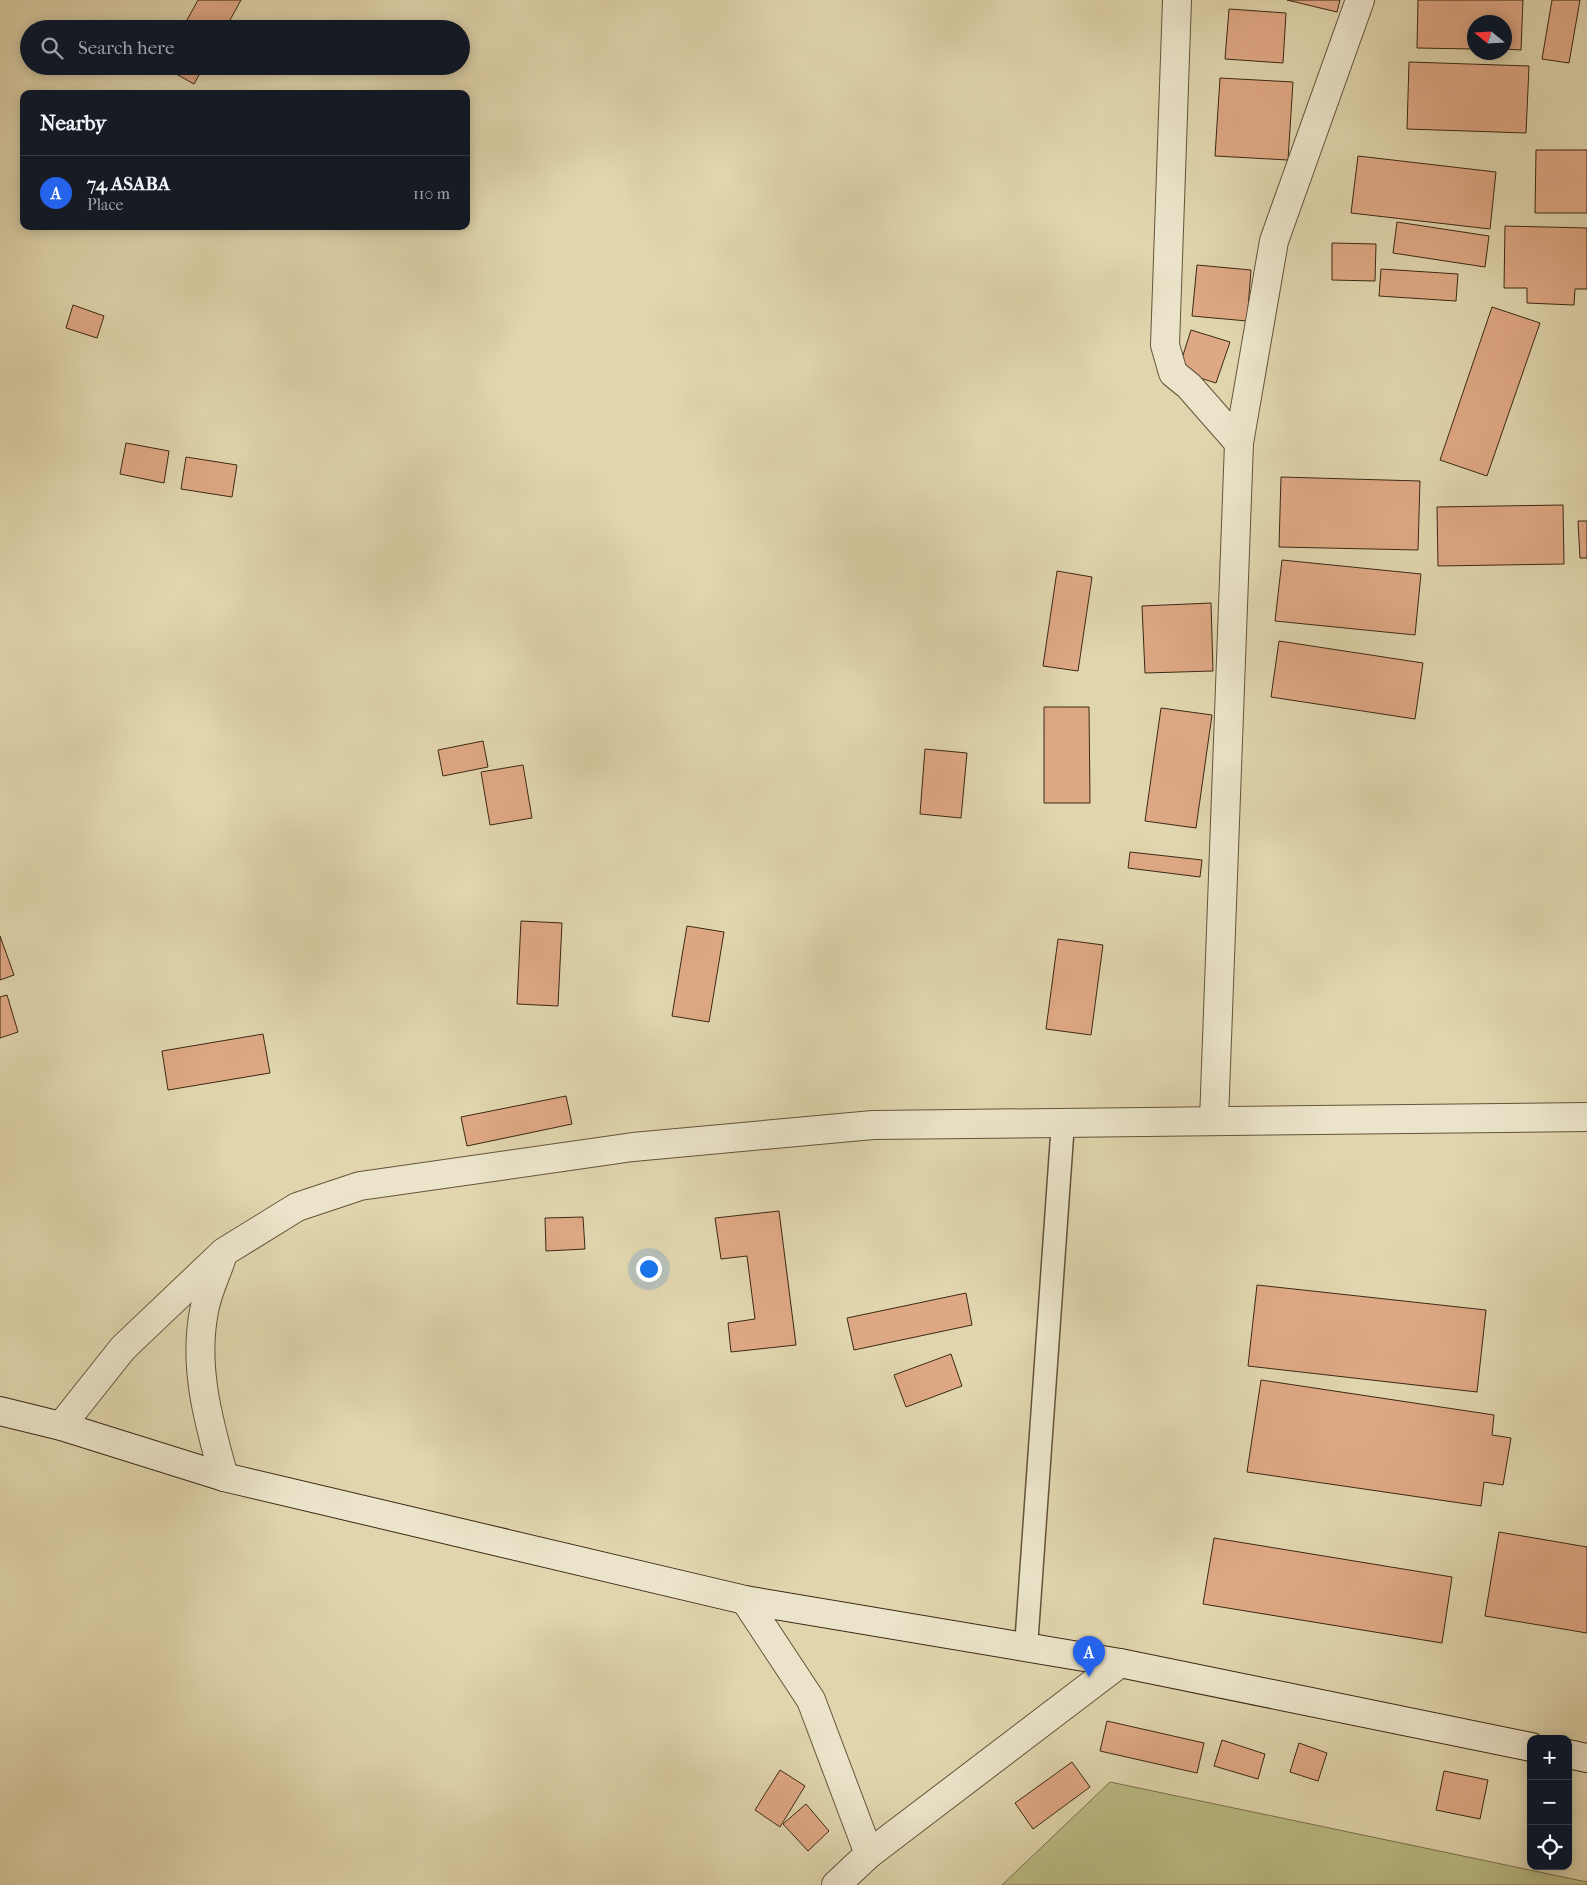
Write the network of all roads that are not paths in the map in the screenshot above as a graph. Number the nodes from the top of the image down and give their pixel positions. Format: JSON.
{"nodes":[{"id":1,"x":1177,"y":0,"type":"edge"},
{"id":2,"x":1360,"y":0,"type":"edge"},
{"id":3,"x":1239,"y":443,"type":"junction"},
{"id":4,"x":1587,"y":1117,"type":"edge"},
{"id":5,"x":1214,"y":1120,"type":"junction"},
{"id":6,"x":1063,"y":1122,"type":"junction"},
{"id":7,"x":224,"y":1252,"type":"junction"},
{"id":8,"x":0,"y":1411,"type":"edge"},
{"id":9,"x":61,"y":1426,"type":"junction"},
{"id":10,"x":224,"y":1477,"type":"junction"},
{"id":11,"x":745,"y":1600,"type":"junction"},
{"id":12,"x":1026,"y":1648,"type":"junction"},
{"id":13,"x":1120,"y":1664,"type":"junction"},
{"id":14,"x":1527,"y":1746,"type":"edge"},
{"id":15,"x":1572,"y":1755,"type":"edge"},
{"id":16,"x":1587,"y":1758,"type":"edge"},
{"id":17,"x":869,"y":1854,"type":"junction"},
{"id":18,"x":836,"y":1885,"type":"edge"}],
"edges":[{"from":1,"to":3,"type":"street"},
{"from":2,"to":3,"type":"street"},
{"from":3,"to":5,"type":"street"},
{"from":4,"to":5,"type":"street"},
{"from":5,"to":6,"type":"street"},
{"from":6,"to":7,"type":"street"},
{"from":6,"to":12,"type":"lane"},
{"from":7,"to":9,"type":"street"},
{"from":7,"to":10,"type":"street"},
{"from":8,"to":9,"type":"street"},
{"from":9,"to":10,"type":"street"},
{"from":10,"to":11,"type":"street"},
{"from":11,"to":12,"type":"street"},
{"from":11,"to":17,"type":"street"},
{"from":12,"to":13,"type":"street"},
{"from":13,"to":14,"type":"street"},
{"from":13,"to":17,"type":"street"},
{"from":15,"to":16,"type":"street"},
{"from":17,"to":18,"type":"street"}]}
